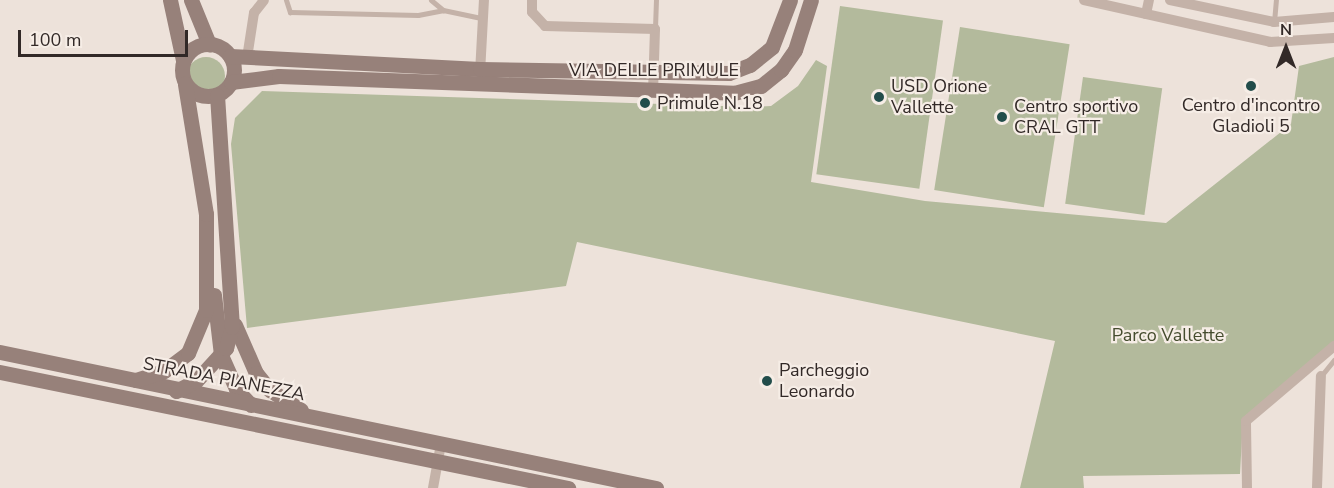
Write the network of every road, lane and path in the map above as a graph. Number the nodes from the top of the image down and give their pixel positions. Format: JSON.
{"nodes":[{"id":1,"x":170,"y":0,"type":"edge"},
{"id":2,"x":191,"y":0,"type":"edge"},
{"id":3,"x":286,"y":0,"type":"edge"},
{"id":4,"x":431,"y":0,"type":"edge"},
{"id":5,"x":484,"y":0,"type":"edge"},
{"id":6,"x":532,"y":0,"type":"edge"},
{"id":7,"x":656,"y":0,"type":"edge"},
{"id":8,"x":790,"y":0,"type":"edge"},
{"id":9,"x":811,"y":0,"type":"edge"},
{"id":10,"x":1084,"y":0,"type":"edge"},
{"id":11,"x":1149,"y":0,"type":"edge"},
{"id":12,"x":1170,"y":0,"type":"edge"},
{"id":13,"x":1276,"y":0,"type":"edge"},
{"id":14,"x":265,"y":1,"type":"edge"},
{"id":15,"x":444,"y":10,"type":"junction"},
{"id":16,"x":1146,"y":14,"type":"junction"},
{"id":17,"x":1334,"y":17,"type":"edge"},
{"id":18,"x":482,"y":18,"type":"junction"},
{"id":19,"x":1274,"y":22,"type":"junction"},
{"id":20,"x":655,"y":29,"type":"junction"},
{"id":21,"x":1334,"y":38,"type":"edge"},
{"id":22,"x":209,"y":44,"type":"junction"},
{"id":23,"x":230,"y":56,"type":"junction"},
{"id":24,"x":247,"y":58,"type":"junction"},
{"id":25,"x":183,"y":60,"type":"junction"},
{"id":26,"x":480,"y":69,"type":"junction"},
{"id":27,"x":653,"y":73,"type":"junction"},
{"id":28,"x":231,"y":82,"type":"junction"},
{"id":29,"x":185,"y":84,"type":"junction"},
{"id":30,"x":480,"y":86,"type":"junction"},
{"id":31,"x":653,"y":92,"type":"junction"},
{"id":32,"x":217,"y":95,"type":"junction"},
{"id":33,"x":209,"y":277,"type":"junction"},
{"id":34,"x":233,"y":315,"type":"junction"},
{"id":35,"x":1334,"y":346,"type":"edge"},
{"id":36,"x":0,"y":352,"type":"edge"},
{"id":37,"x":220,"y":355,"type":"junction"},
{"id":38,"x":1334,"y":360,"type":"edge"},
{"id":39,"x":0,"y":372,"type":"edge"},
{"id":40,"x":1320,"y":376,"type":"joint"},
{"id":41,"x":130,"y":381,"type":"junction"},
{"id":42,"x":180,"y":390,"type":"junction"},
{"id":43,"x":114,"y":397,"type":"junction"},
{"id":44,"x":251,"y":404,"type":"junction"},
{"id":45,"x":308,"y":415,"type":"junction"},
{"id":46,"x":320,"y":438,"type":"junction"},
{"id":47,"x":441,"y":444,"type":"junction"},
{"id":48,"x":438,"y":462,"type":"junction"},
{"id":49,"x":433,"y":488,"type":"edge"},
{"id":50,"x":568,"y":488,"type":"edge"},
{"id":51,"x":656,"y":488,"type":"edge"},
{"id":52,"x":1247,"y":488,"type":"edge"},
{"id":53,"x":1317,"y":488,"type":"edge"}],
"edges":[{"from":1,"to":25,"type":"main road"},
{"from":2,"to":22,"type":"main road"},
{"from":3,"to":15,"type":"lane"},
{"from":4,"to":15,"type":"lane"},
{"from":5,"to":18,"type":"street"},
{"from":6,"to":20,"type":"street"},
{"from":7,"to":20,"type":"lane","name":"VIA DELLE PRIMULE"},
{"from":8,"to":27,"type":"main road","name":"VIA DELLE PRIMULE"},
{"from":9,"to":31,"type":"main road","name":"VIA DELLE PRIMULE"},
{"from":10,"to":16,"type":"street"},
{"from":11,"to":16,"type":"street"},
{"from":12,"to":19,"type":"street"},
{"from":13,"to":19,"type":"lane"},
{"from":14,"to":24,"type":"street"},
{"from":15,"to":18,"type":"lane"},
{"from":16,"to":21,"type":"street"},
{"from":17,"to":19,"type":"street"},
{"from":18,"to":26,"type":"street"},
{"from":20,"to":27,"type":"street","name":"VIA DELLE PRIMULE"},
{"from":22,"to":23,"type":"main road"},
{"from":22,"to":25,"type":"main road"},
{"from":23,"to":24,"type":"main road","name":"VIA DELLE PRIMULE"},
{"from":23,"to":28,"type":"main road"},
{"from":24,"to":26,"type":"main road","name":"VIA DELLE PRIMULE"},
{"from":25,"to":29,"type":"main road"},
{"from":26,"to":27,"type":"main road","name":"VIA DELLE PRIMULE"},
{"from":26,"to":30,"type":"street"},
{"from":27,"to":31,"type":"street"},
{"from":28,"to":30,"type":"main road","name":"VIA DELLE PRIMULE"},
{"from":28,"to":32,"type":"main road"},
{"from":29,"to":32,"type":"main road"},
{"from":29,"to":33,"type":"main road"},
{"from":30,"to":31,"type":"main road","name":"VIA DELLE PRIMULE"},
{"from":32,"to":34,"type":"main road"},
{"from":33,"to":37,"type":"main road"},
{"from":33,"to":41,"type":"main road"},
{"from":34,"to":37,"type":"main road"},
{"from":34,"to":45,"type":"main road"},
{"from":35,"to":52,"type":"street"},
{"from":36,"to":41,"type":"main road","name":"STRADA PIANEZZA"},
{"from":37,"to":42,"type":"main road"},
{"from":37,"to":44,"type":"main road"},
{"from":38,"to":40,"type":"lane"},
{"from":39,"to":43,"type":"main road"},
{"from":40,"to":53,"type":"street"},
{"from":41,"to":42,"type":"main road","name":"STRADA PIANEZZA"},
{"from":42,"to":43,"type":"main road"},
{"from":42,"to":44,"type":"main road","name":"STRADA PIANEZZA"},
{"from":43,"to":46,"type":"main road"},
{"from":44,"to":45,"type":"main road","name":"STRADA PIANEZZA"},
{"from":44,"to":46,"type":"main road"},
{"from":45,"to":47,"type":"main road","name":"STRADA PIANEZZA"},
{"from":46,"to":48,"type":"main road"},
{"from":47,"to":48,"type":"street"},
{"from":47,"to":51,"type":"main road","name":"STRADA PIANEZZA"},
{"from":48,"to":49,"type":"street"},
{"from":48,"to":50,"type":"main road"}]}
